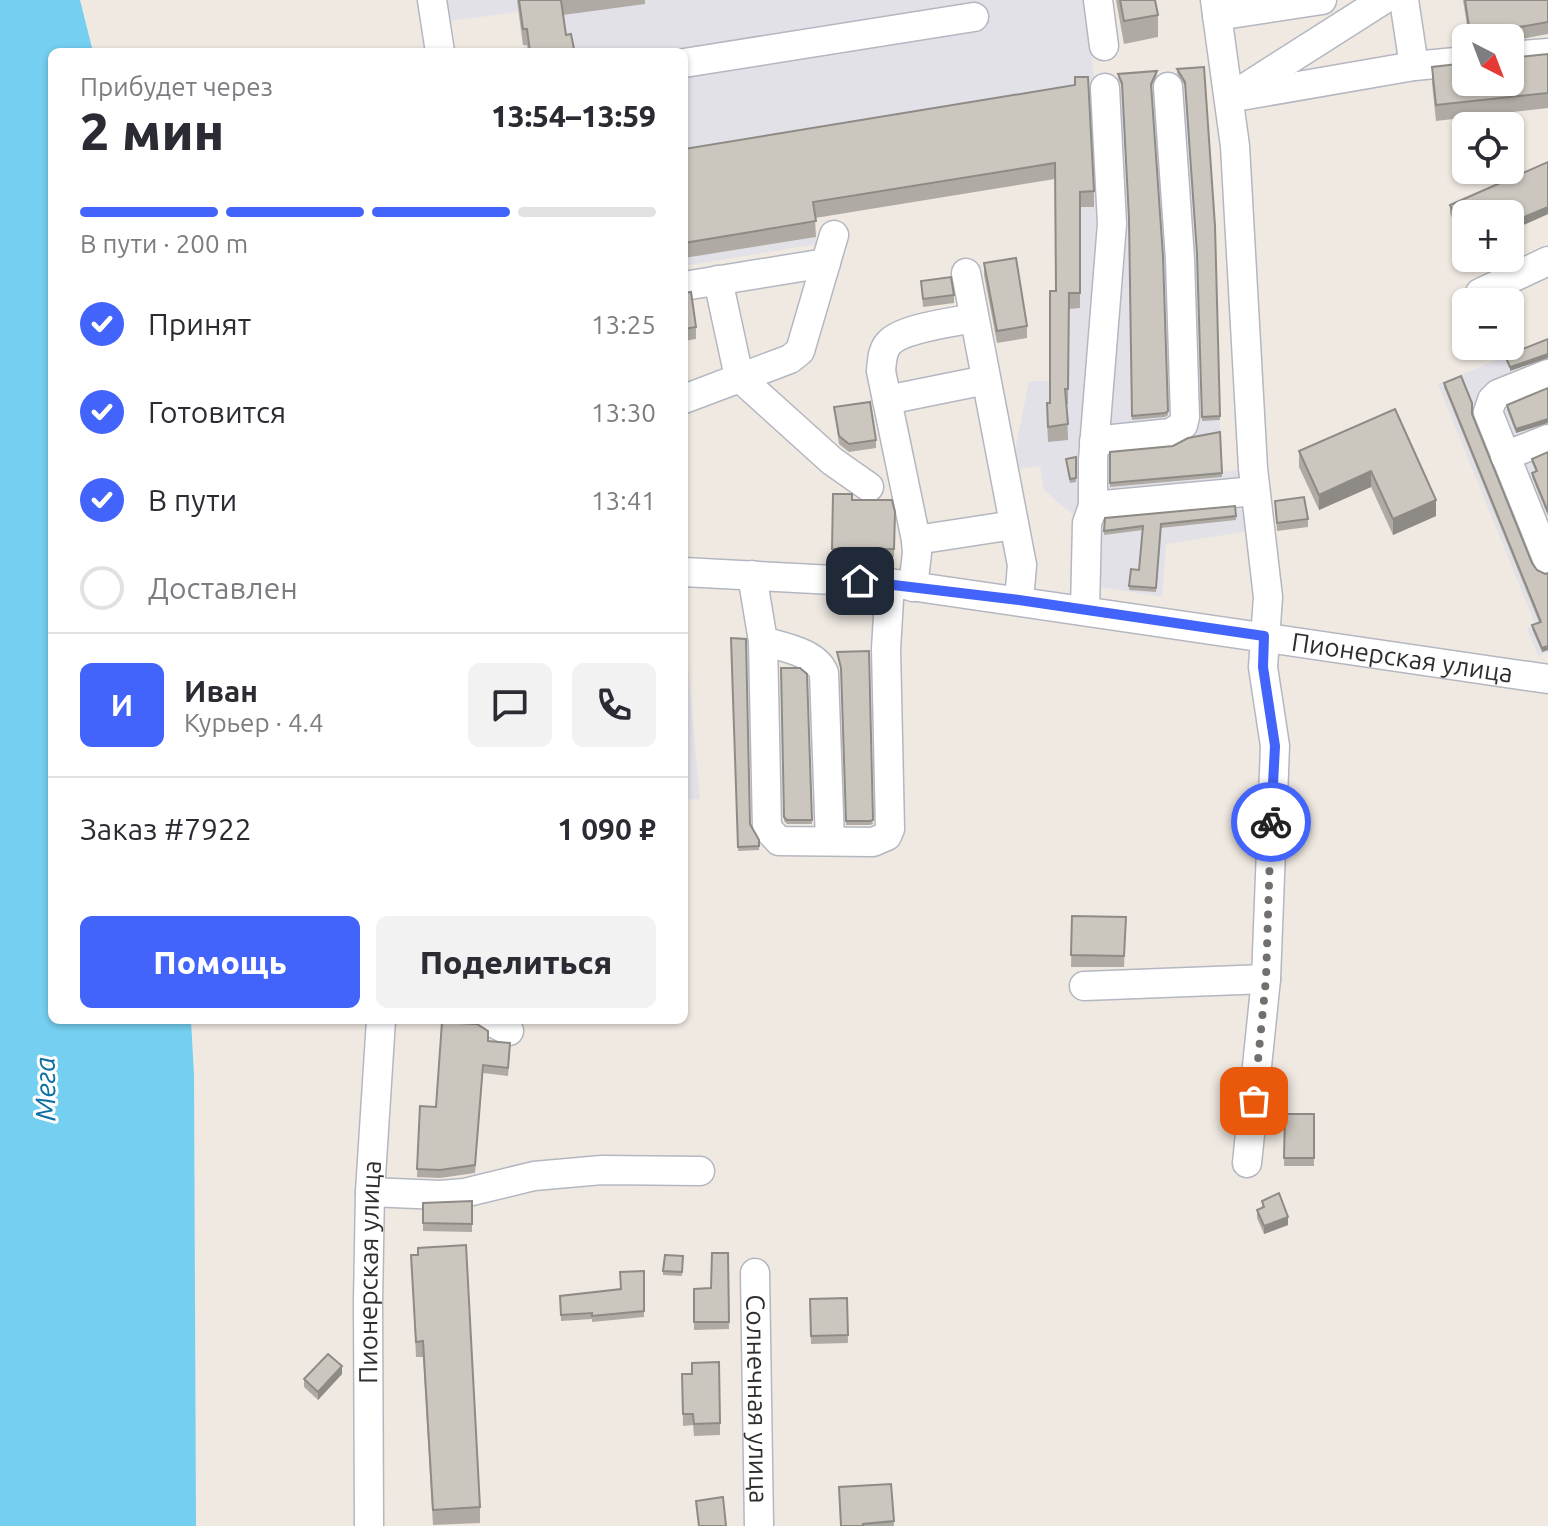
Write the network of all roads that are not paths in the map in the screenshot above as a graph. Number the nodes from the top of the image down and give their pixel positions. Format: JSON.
{"nodes":[{"id":1,"x":432,"y":0,"type":"edge"},
{"id":2,"x":1098,"y":0,"type":"edge"},
{"id":3,"x":1322,"y":0,"type":"edge"},
{"id":4,"x":1383,"y":0,"type":"edge"},
{"id":5,"x":1404,"y":0,"type":"edge"},
{"id":6,"x":1216,"y":8,"type":"edge"},
{"id":7,"x":974,"y":17,"type":"dead end"},
{"id":8,"x":1104,"y":46,"type":"dead end"},
{"id":9,"x":439,"y":48,"type":"edge"},
{"id":10,"x":1548,"y":53,"type":"edge"},
{"id":11,"x":1524,"y":55,"type":"edge"},
{"id":12,"x":688,"y":62,"type":"edge"},
{"id":13,"x":1452,"y":62,"type":"edge"},
{"id":14,"x":1414,"y":66,"type":"junction"},
{"id":15,"x":1168,"y":87,"type":"dead end"},
{"id":16,"x":1105,"y":88,"type":"dead end"},
{"id":17,"x":1229,"y":98,"type":"junction"},
{"id":18,"x":834,"y":235,"type":"dead end"},
{"id":19,"x":1548,"y":261,"type":"edge"},
{"id":20,"x":826,"y":263,"type":"junction"},
{"id":21,"x":966,"y":273,"type":"dead end"},
{"id":22,"x":718,"y":280,"type":"junction"},
{"id":23,"x":688,"y":285,"type":"edge"},
{"id":24,"x":1491,"y":288,"type":"edge"},
{"id":25,"x":974,"y":318,"type":"junction"},
{"id":26,"x":1548,"y":374,"type":"edge"},
{"id":27,"x":739,"y":377,"type":"junction"},
{"id":28,"x":986,"y":380,"type":"junction"},
{"id":29,"x":688,"y":397,"type":"edge"},
{"id":30,"x":887,"y":400,"type":"junction"},
{"id":31,"x":1548,"y":439,"type":"edge"},
{"id":32,"x":1094,"y":441,"type":"junction"},
{"id":33,"x":1505,"y":456,"type":"junction"},
{"id":34,"x":869,"y":487,"type":"dead end"},
{"id":35,"x":1255,"y":491,"type":"junction"},
{"id":36,"x":1093,"y":506,"type":"junction"},
{"id":37,"x":1538,"y":510,"type":"edge"},
{"id":38,"x":1014,"y":525,"type":"junction"},
{"id":39,"x":916,"y":540,"type":"junction"},
{"id":40,"x":1548,"y":561,"type":"edge"},
{"id":41,"x":688,"y":572,"type":"edge"},
{"id":42,"x":752,"y":575,"type":"junction"},
{"id":43,"x":902,"y":585,"type":"junction"},
{"id":44,"x":1019,"y":600,"type":"junction"},
{"id":45,"x":1085,"y":610,"type":"junction"},
{"id":46,"x":1264,"y":636,"type":"junction"},
{"id":47,"x":763,"y":641,"type":"junction"},
{"id":48,"x":1548,"y":679,"type":"edge"},
{"id":49,"x":830,"y":841,"type":"junction"},
{"id":50,"x":1266,"y":979,"type":"junction"},
{"id":51,"x":1084,"y":986,"type":"dead end"},
{"id":52,"x":381,"y":1024,"type":"edge"},
{"id":53,"x":1247,"y":1163,"type":"dead end"},
{"id":54,"x":700,"y":1171,"type":"dead end"},
{"id":55,"x":370,"y":1192,"type":"junction"},
{"id":56,"x":755,"y":1273,"type":"dead end"},
{"id":57,"x":369,"y":1526,"type":"edge"},
{"id":58,"x":759,"y":1526,"type":"edge"}],
"edges":[{"from":1,"to":9,"type":"street"},
{"from":2,"to":8,"type":"street"},
{"from":3,"to":6,"type":"street"},
{"from":4,"to":17,"type":"street"},
{"from":5,"to":14,"type":"street"},
{"from":6,"to":17,"type":"street"},
{"from":7,"to":12,"type":"street"},
{"from":10,"to":11,"type":"street"},
{"from":13,"to":14,"type":"street"},
{"from":14,"to":17,"type":"street"},
{"from":15,"to":32,"type":"street"},
{"from":16,"to":32,"type":"street"},
{"from":17,"to":35,"type":"street"},
{"from":18,"to":20,"type":"street"},
{"from":19,"to":24,"type":"street"},
{"from":20,"to":22,"type":"street"},
{"from":20,"to":27,"type":"street"},
{"from":21,"to":25,"type":"street"},
{"from":22,"to":23,"type":"street"},
{"from":22,"to":27,"type":"street"},
{"from":25,"to":28,"type":"street"},
{"from":25,"to":30,"type":"street"},
{"from":26,"to":33,"type":"street"},
{"from":27,"to":29,"type":"street"},
{"from":27,"to":34,"type":"street"},
{"from":28,"to":30,"type":"street"},
{"from":28,"to":38,"type":"street"},
{"from":30,"to":39,"type":"street"},
{"from":31,"to":33,"type":"street"},
{"from":32,"to":36,"type":"street"},
{"from":33,"to":37,"type":"street"},
{"from":35,"to":36,"type":"street"},
{"from":35,"to":46,"type":"street"},
{"from":36,"to":45,"type":"street"},
{"from":37,"to":40,"type":"street"},
{"from":38,"to":39,"type":"street"},
{"from":38,"to":44,"type":"street"},
{"from":39,"to":43,"type":"street"},
{"from":41,"to":42,"type":"street","name":"Пионерская улица"},
{"from":42,"to":43,"type":"street","name":"Пионерская улица"},
{"from":42,"to":47,"type":"street"},
{"from":43,"to":44,"type":"street","name":"Пионерская улица"},
{"from":43,"to":49,"type":"street"},
{"from":44,"to":45,"type":"street","name":"Пионерская улица"},
{"from":45,"to":46,"type":"street","name":"Пионерская улица"},
{"from":46,"to":48,"type":"street","name":"Пионерская улица"},
{"from":46,"to":50,"type":"street"},
{"from":47,"to":49,"type":"street"},
{"from":47,"to":49,"type":"street"},
{"from":50,"to":51,"type":"street"},
{"from":50,"to":53,"type":"street"},
{"from":52,"to":55,"type":"street","name":"Пионерская улица"},
{"from":54,"to":55,"type":"street"},
{"from":55,"to":57,"type":"street","name":"Пионерская улица"},
{"from":56,"to":58,"type":"street","name":"Солнечная улица"}]}
